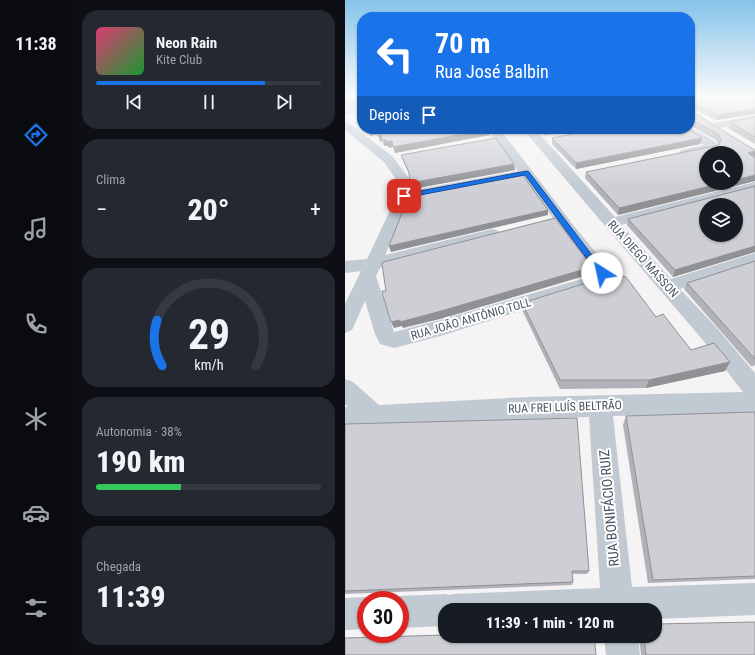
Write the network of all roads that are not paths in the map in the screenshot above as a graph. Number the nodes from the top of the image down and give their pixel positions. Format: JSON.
{"nodes":[{"id":1,"x":716,"y":127,"type":"edge"},
{"id":2,"x":361,"y":134,"type":"edge"},
{"id":3,"x":694,"y":134,"type":"edge"},
{"id":4,"x":727,"y":134,"type":"edge"},
{"id":5,"x":493,"y":136,"type":"edge"},
{"id":6,"x":541,"y":136,"type":"edge"},
{"id":7,"x":403,"y":156,"type":"edge"},
{"id":8,"x":671,"y":156,"type":"edge"},
{"id":9,"x":388,"y":159,"type":"junction"},
{"id":10,"x":527,"y":173,"type":"junction"},
{"id":11,"x":755,"y":186,"type":"edge"},
{"id":12,"x":404,"y":196,"type":"junction"},
{"id":13,"x":610,"y":223,"type":"junction"},
{"id":14,"x":509,"y":230,"type":"edge"},
{"id":15,"x":755,"y":260,"type":"edge"},
{"id":16,"x":345,"y":267,"type":"edge"},
{"id":17,"x":370,"y":270,"type":"junction"},
{"id":18,"x":667,"y":287,"type":"junction"},
{"id":19,"x":345,"y":325,"type":"edge"},
{"id":20,"x":752,"y":381,"type":"edge"},
{"id":21,"x":345,"y":389,"type":"edge"},
{"id":22,"x":755,"y":403,"type":"edge"},
{"id":23,"x":600,"y":406,"type":"junction"},
{"id":24,"x":375,"y":416,"type":"junction"},
{"id":25,"x":345,"y":418,"type":"edge"},
{"id":26,"x":755,"y":599,"type":"edge"},
{"id":27,"x":618,"y":603,"type":"edge"},
{"id":28,"x":662,"y":604,"type":"edge"},
{"id":29,"x":438,"y":610,"type":"edge"},
{"id":30,"x":409,"y":612,"type":"edge"},
{"id":31,"x":357,"y":613,"type":"edge"},
{"id":32,"x":345,"y":614,"type":"edge"},
{"id":33,"x":622,"y":643,"type":"edge"},
{"id":34,"x":623,"y":655,"type":"edge"}],
"edges":[{"from":1,"to":4,"type":"street"},
{"from":2,"to":9,"type":"street"},
{"from":3,"to":8,"type":"street"},
{"from":5,"to":10,"type":"street","name":"RUA JOÃO ANTÔNIO TOLL"},
{"from":6,"to":13,"type":"street","name":"RUA DIEGO MASSON"},
{"from":7,"to":9,"type":"street"},
{"from":9,"to":12,"type":"street"},
{"from":10,"to":12,"type":"street"},
{"from":10,"to":17,"type":"street","name":"RUA JOÃO ANTÔNIO TOLL"},
{"from":11,"to":13,"type":"street"},
{"from":12,"to":17,"type":"street"},
{"from":13,"to":18,"type":"street","name":"RUA DIEGO MASSON"},
{"from":14,"to":17,"type":"street"},
{"from":15,"to":18,"type":"street"},
{"from":16,"to":17,"type":"street"},
{"from":17,"to":19,"type":"street"},
{"from":18,"to":20,"type":"street","name":"RUA DIEGO MASSON"},
{"from":21,"to":24,"type":"street"},
{"from":22,"to":23,"type":"street","name":"RUA FREI LUÍS BELTRÃO"},
{"from":23,"to":24,"type":"street","name":"RUA FREI LUÍS BELTRÃO"},
{"from":23,"to":27,"type":"street","name":"RUA BONIFÁCIO RUIZ"},
{"from":24,"to":25,"type":"street","name":"RUA FREI LUÍS BELTRÃO"},
{"from":26,"to":28,"type":"street"},
{"from":29,"to":30,"type":"street"},
{"from":31,"to":32,"type":"street"},
{"from":33,"to":34,"type":"street"}]}
